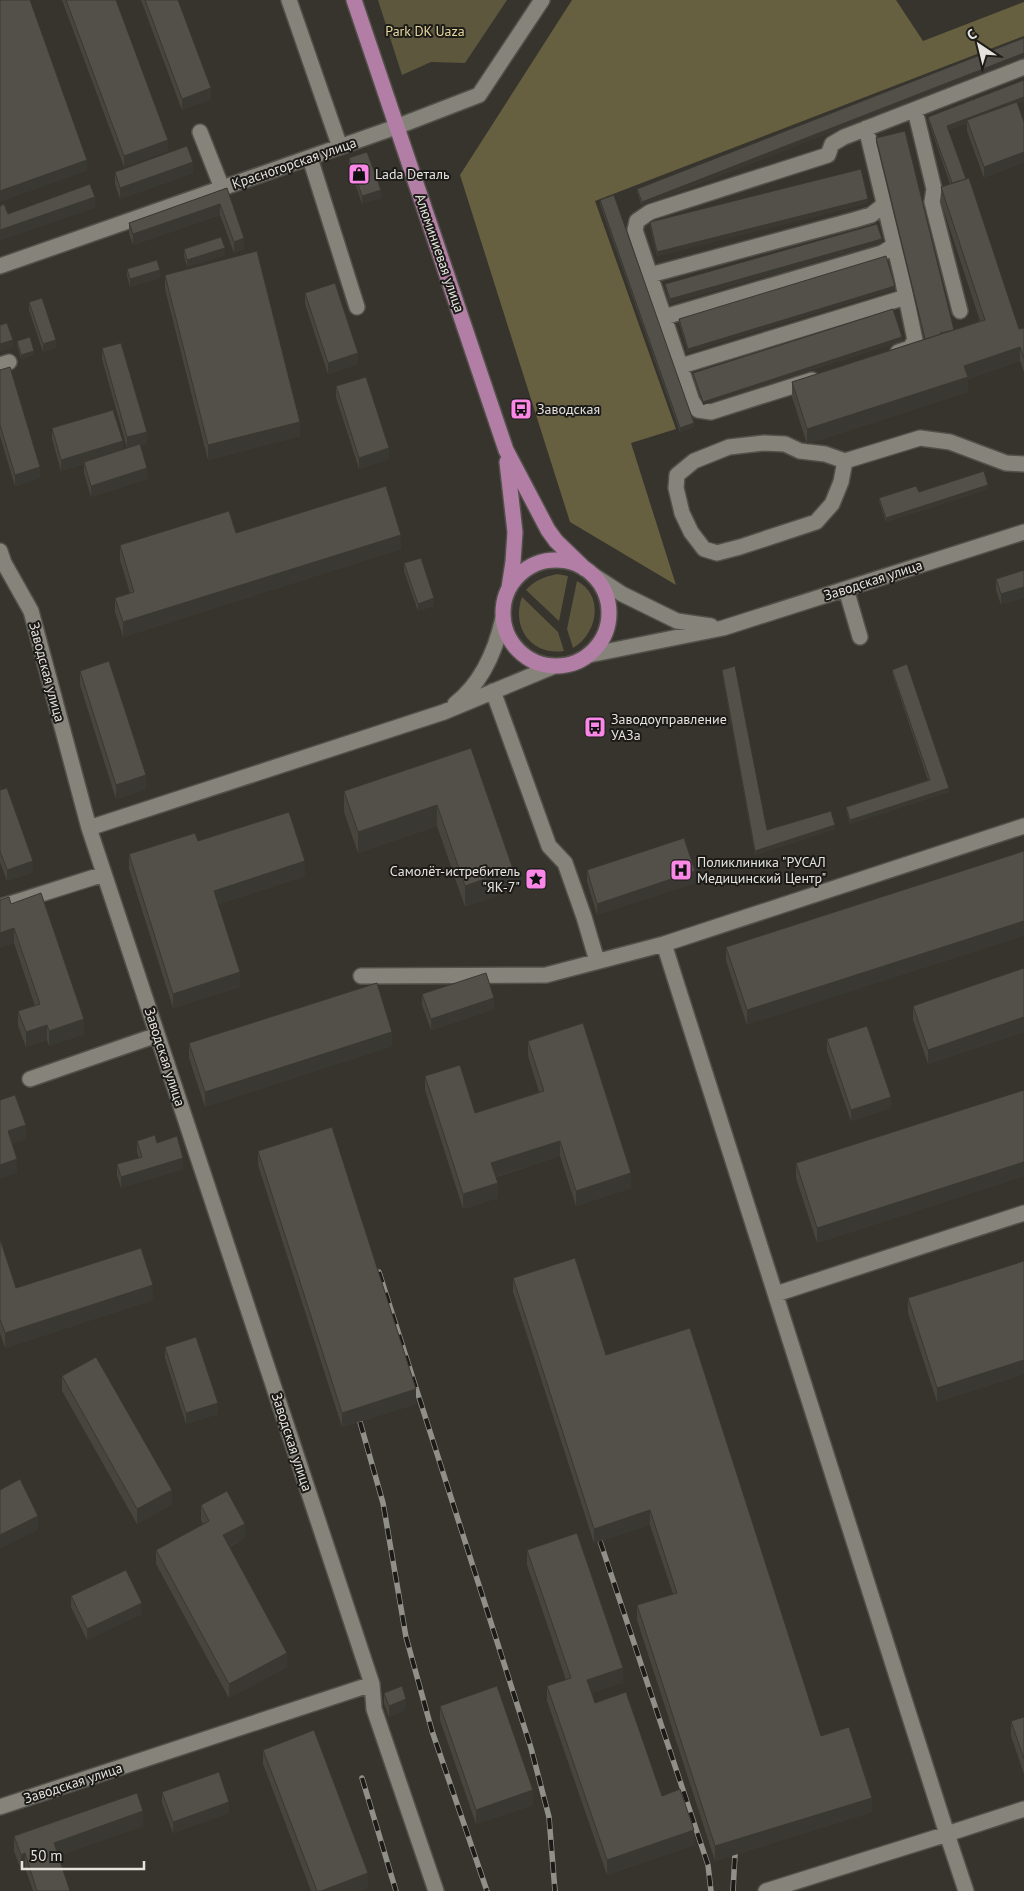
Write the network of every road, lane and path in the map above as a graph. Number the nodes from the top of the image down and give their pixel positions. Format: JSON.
{"nodes":[{"id":1,"x":289,"y":0,"type":"edge"},
{"id":2,"x":354,"y":0,"type":"edge"},
{"id":3,"x":542,"y":0,"type":"edge"},
{"id":4,"x":1024,"y":68,"type":"edge"},
{"id":5,"x":915,"y":110,"type":"junction"},
{"id":6,"x":396,"y":127,"type":"junction"},
{"id":7,"x":866,"y":128,"type":"junction"},
{"id":8,"x":200,"y":132,"type":"dead end"},
{"id":9,"x":340,"y":147,"type":"junction"},
{"id":10,"x":310,"y":158,"type":"junction"},
{"id":11,"x":222,"y":188,"type":"junction"},
{"id":12,"x":885,"y":204,"type":"junction"},
{"id":13,"x":895,"y":245,"type":"junction"},
{"id":14,"x":0,"y":266,"type":"edge"},
{"id":15,"x":650,"y":275,"type":"junction"},
{"id":16,"x":906,"y":297,"type":"junction"},
{"id":17,"x":357,"y":307,"type":"dead end"},
{"id":18,"x":960,"y":311,"type":"dead end"},
{"id":19,"x":664,"y":317,"type":"junction"},
{"id":20,"x":882,"y":357,"type":"edge"},
{"id":21,"x":681,"y":366,"type":"junction"},
{"id":22,"x":825,"y":376,"type":"edge"},
{"id":23,"x":506,"y":450,"type":"junction"},
{"id":24,"x":845,"y":461,"type":"junction"},
{"id":25,"x":1024,"y":464,"type":"edge"},
{"id":26,"x":1024,"y":532,"type":"edge"},
{"id":27,"x":1,"y":560,"type":"edge"},
{"id":28,"x":589,"y":572,"type":"junction"},
{"id":29,"x":846,"y":589,"type":"junction"},
{"id":30,"x":508,"y":591,"type":"junction"},
{"id":31,"x":503,"y":618,"type":"junction"},
{"id":32,"x":722,"y":628,"type":"junction"},
{"id":33,"x":860,"y":637,"type":"dead end"},
{"id":34,"x":589,"y":655,"type":"junction"},
{"id":35,"x":552,"y":666,"type":"junction"},
{"id":36,"x":493,"y":691,"type":"junction"},
{"id":37,"x":446,"y":711,"type":"junction"},
{"id":38,"x":1024,"y":826,"type":"edge"},
{"id":39,"x":89,"y":828,"type":"junction"},
{"id":40,"x":104,"y":874,"type":"junction"},
{"id":41,"x":0,"y":907,"type":"edge"},
{"id":42,"x":664,"y":944,"type":"junction"},
{"id":43,"x":597,"y":962,"type":"junction"},
{"id":44,"x":361,"y":976,"type":"dead end"},
{"id":45,"x":157,"y":1035,"type":"junction"},
{"id":46,"x":30,"y":1079,"type":"dead end"},
{"id":47,"x":1024,"y":1213,"type":"edge"},
{"id":48,"x":776,"y":1294,"type":"junction"},
{"id":49,"x":372,"y":1684,"type":"junction"},
{"id":50,"x":0,"y":1807,"type":"edge"},
{"id":51,"x":1024,"y":1809,"type":"edge"},
{"id":52,"x":947,"y":1834,"type":"junction"},
{"id":53,"x":436,"y":1891,"type":"edge"},
{"id":54,"x":766,"y":1891,"type":"edge"},
{"id":55,"x":966,"y":1891,"type":"edge"}],
"edges":[{"from":1,"to":9,"type":"street"},
{"from":2,"to":6,"type":"main road","name":"Алюминиевая улица"},
{"from":3,"to":6,"type":"street","name":"Красногорская улица"},
{"from":4,"to":5,"type":"street"},
{"from":5,"to":7,"type":"street"},
{"from":5,"to":18,"type":"street"},
{"from":6,"to":9,"type":"street","name":"Красногорская улица"},
{"from":6,"to":23,"type":"main road","name":"Алюминиевая улица"},
{"from":7,"to":12,"type":"street"},
{"from":7,"to":15,"type":"street"},
{"from":8,"to":11,"type":"street"},
{"from":9,"to":10,"type":"street","name":"Красногорская улица"},
{"from":10,"to":11,"type":"street","name":"Красногорская улица"},
{"from":10,"to":17,"type":"street"},
{"from":11,"to":14,"type":"street","name":"Красногорская улица"},
{"from":12,"to":13,"type":"street"},
{"from":12,"to":15,"type":"street"},
{"from":13,"to":16,"type":"street"},
{"from":13,"to":19,"type":"street"},
{"from":15,"to":19,"type":"street"},
{"from":16,"to":20,"type":"street"},
{"from":16,"to":21,"type":"street"},
{"from":19,"to":21,"type":"street"},
{"from":21,"to":22,"type":"street"},
{"from":23,"to":28,"type":"main road"},
{"from":23,"to":30,"type":"main road"},
{"from":24,"to":24,"type":"street"},
{"from":24,"to":25,"type":"street"},
{"from":26,"to":29,"type":"street","name":"Заводская улица"},
{"from":27,"to":39,"type":"street","name":"Заводская улица"},
{"from":28,"to":30,"type":"main road"},
{"from":28,"to":32,"type":"street"},
{"from":28,"to":34,"type":"main road"},
{"from":29,"to":32,"type":"street","name":"Заводская улица"},
{"from":29,"to":33,"type":"street"},
{"from":30,"to":31,"type":"main road"},
{"from":31,"to":35,"type":"main road"},
{"from":31,"to":37,"type":"street"},
{"from":32,"to":34,"type":"street","name":"Заводская улица"},
{"from":34,"to":35,"type":"main road"},
{"from":35,"to":36,"type":"street"},
{"from":36,"to":37,"type":"street"},
{"from":36,"to":43,"type":"street"},
{"from":37,"to":39,"type":"street"},
{"from":38,"to":42,"type":"street"},
{"from":39,"to":40,"type":"street","name":"Заводская улица"},
{"from":40,"to":41,"type":"street"},
{"from":40,"to":45,"type":"street","name":"Заводская улица"},
{"from":42,"to":43,"type":"street"},
{"from":42,"to":48,"type":"street"},
{"from":43,"to":44,"type":"street"},
{"from":45,"to":46,"type":"street"},
{"from":45,"to":49,"type":"street","name":"Заводская улица"},
{"from":47,"to":48,"type":"street"},
{"from":48,"to":52,"type":"street"},
{"from":49,"to":50,"type":"street","name":"Заводская улица"},
{"from":49,"to":53,"type":"street"},
{"from":51,"to":52,"type":"street"},
{"from":52,"to":54,"type":"street"},
{"from":52,"to":55,"type":"street"}]}
